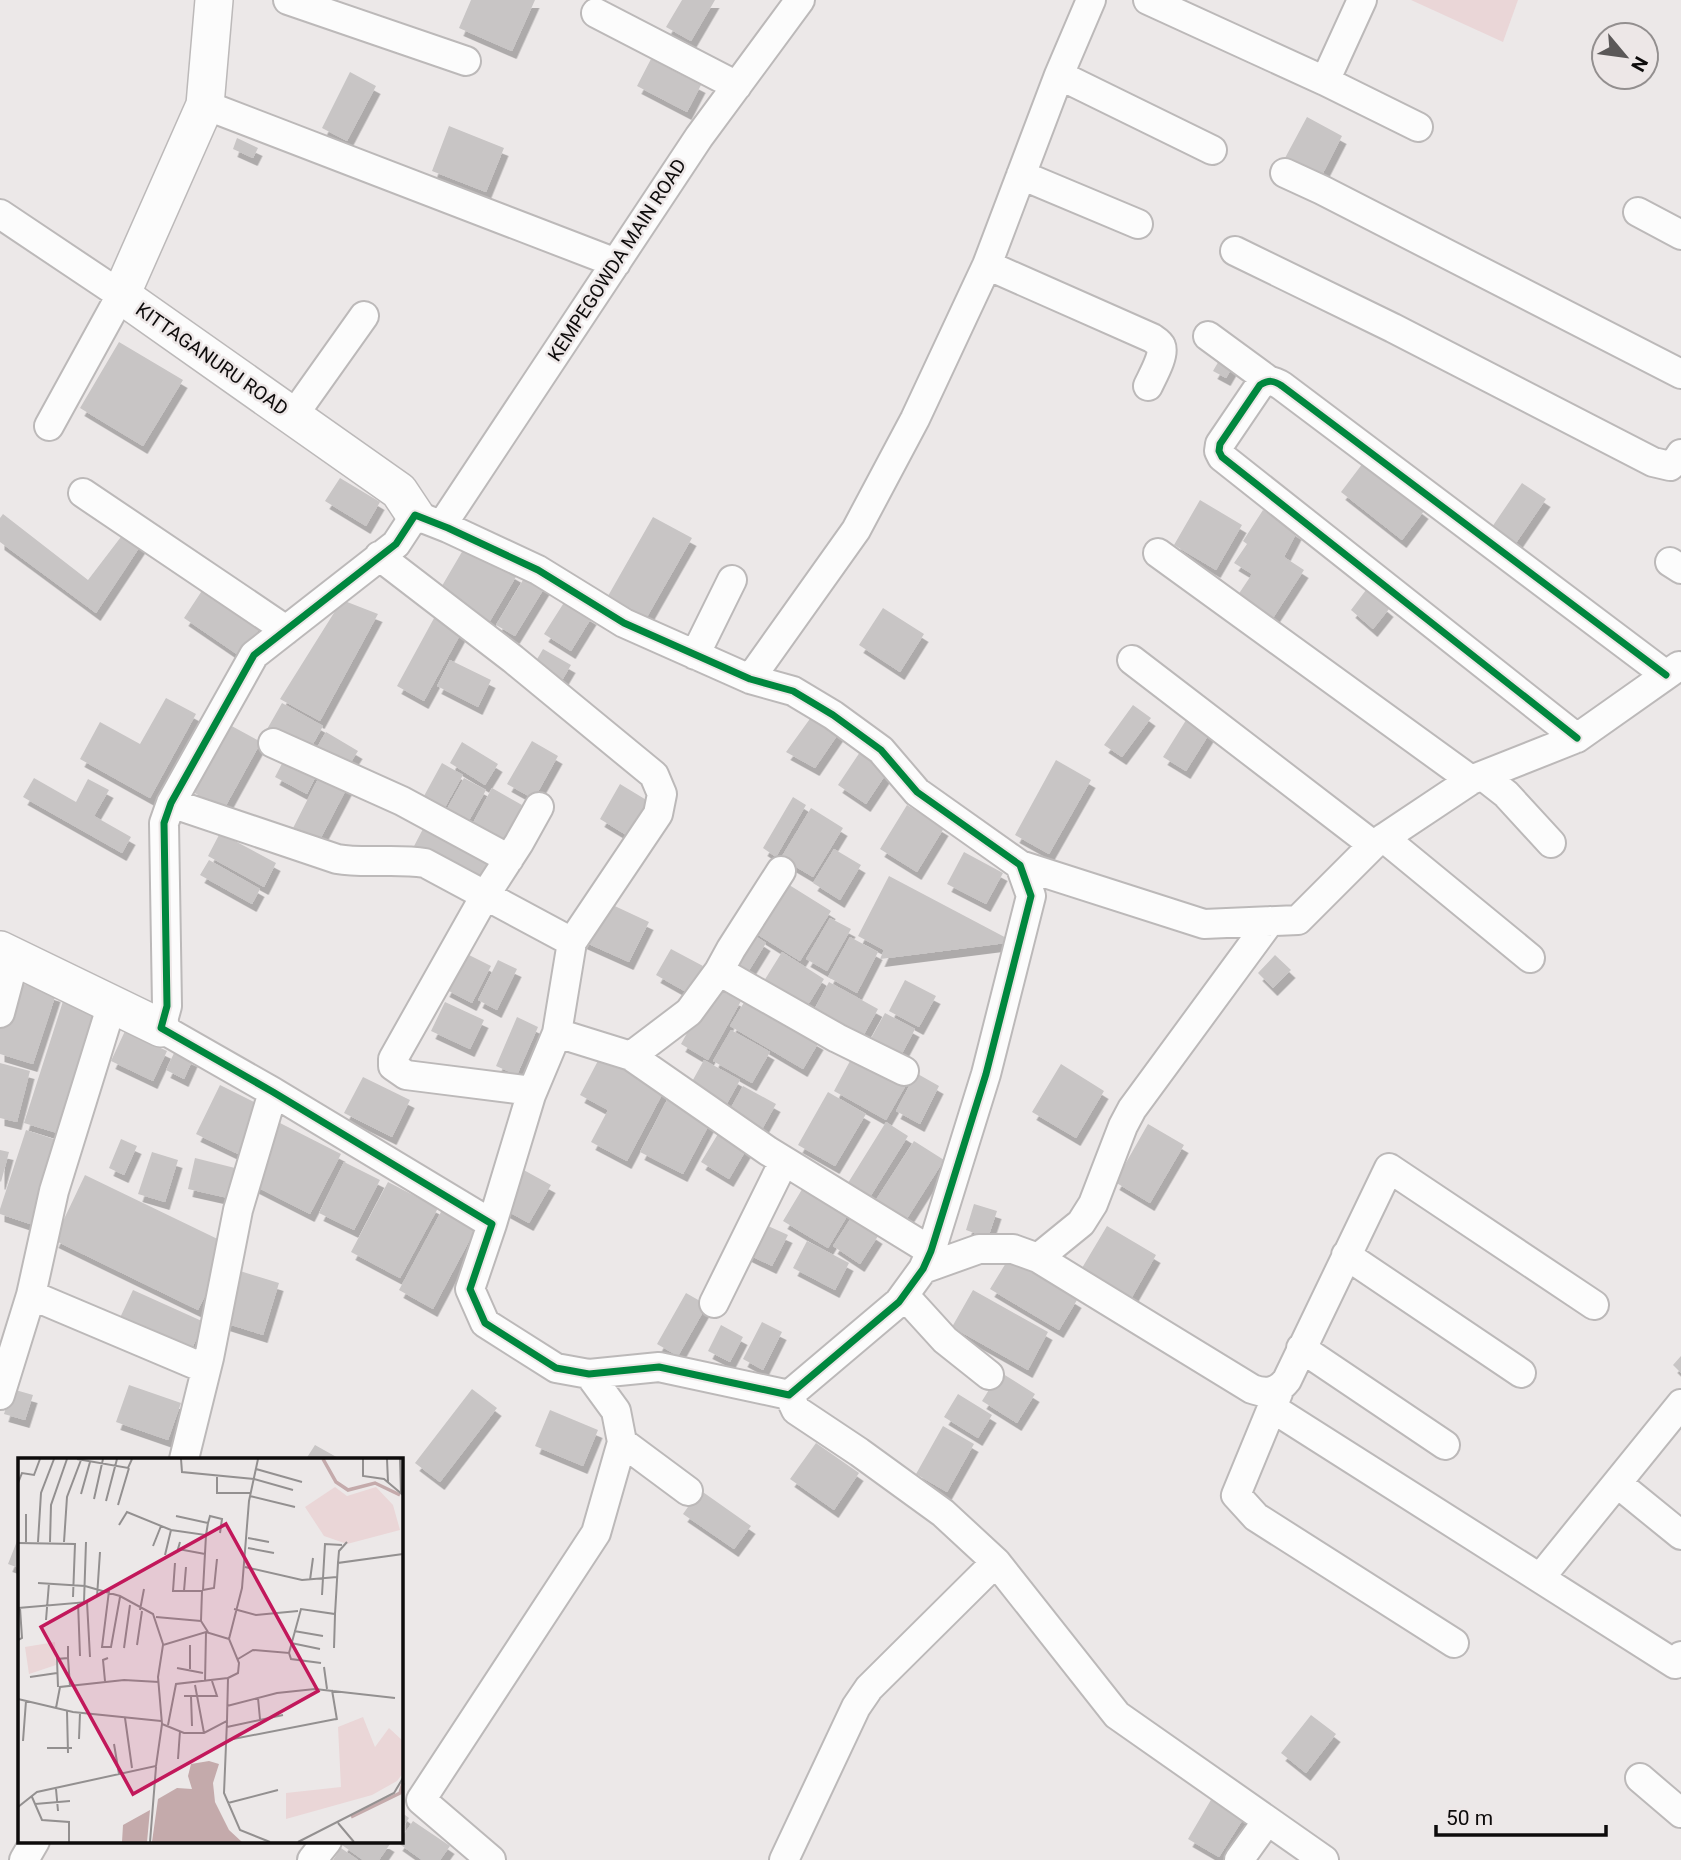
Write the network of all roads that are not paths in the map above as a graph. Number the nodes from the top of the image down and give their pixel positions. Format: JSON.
{"nodes":[{"id":1,"x":214,"y":0,"type":"edge"},
{"id":2,"x":288,"y":0,"type":"edge"},
{"id":3,"x":1091,"y":0,"type":"edge"},
{"id":4,"x":1148,"y":0,"type":"edge"},
{"id":5,"x":1363,"y":0,"type":"edge"},
{"id":6,"x":794,"y":2,"type":"edge"},
{"id":7,"x":596,"y":13,"type":"dead end"},
{"id":8,"x":466,"y":61,"type":"dead end"},
{"id":9,"x":1059,"y":75,"type":"junction"},
{"id":10,"x":1325,"y":80,"type":"junction"},
{"id":11,"x":737,"y":86,"type":"junction"},
{"id":12,"x":205,"y":105,"type":"junction"},
{"id":13,"x":1418,"y":127,"type":"dead end"},
{"id":14,"x":1212,"y":150,"type":"dead end"},
{"id":15,"x":1285,"y":173,"type":"dead end"},
{"id":16,"x":1021,"y":175,"type":"junction"},
{"id":17,"x":1639,"y":212,"type":"dead end"},
{"id":18,"x":0,"y":214,"type":"edge"},
{"id":19,"x":1138,"y":224,"type":"dead end"},
{"id":20,"x":1681,"y":235,"type":"edge"},
{"id":21,"x":1235,"y":251,"type":"dead end"},
{"id":22,"x":616,"y":263,"type":"junction"},
{"id":23,"x":987,"y":265,"type":"junction"},
{"id":24,"x":121,"y":295,"type":"junction"},
{"id":25,"x":364,"y":316,"type":"dead end"},
{"id":26,"x":1208,"y":336,"type":"dead end"},
{"id":27,"x":1681,"y":374,"type":"edge"},
{"id":28,"x":1268,"y":380,"type":"junction"},
{"id":29,"x":1147,"y":386,"type":"dead end"},
{"id":30,"x":293,"y":416,"type":"junction"},
{"id":31,"x":49,"y":426,"type":"dead end"},
{"id":32,"x":1681,"y":454,"type":"edge"},
{"id":33,"x":83,"y":493,"type":"dead end"},
{"id":34,"x":429,"y":520,"type":"junction"},
{"id":35,"x":1158,"y":553,"type":"dead end"},
{"id":36,"x":380,"y":556,"type":"junction"},
{"id":37,"x":732,"y":580,"type":"dead end"},
{"id":38,"x":286,"y":630,"type":"junction"},
{"id":39,"x":695,"y":655,"type":"junction"},
{"id":40,"x":1132,"y":660,"type":"dead end"},
{"id":41,"x":1674,"y":670,"type":"edge"},
{"id":42,"x":750,"y":679,"type":"junction"},
{"id":43,"x":1577,"y":738,"type":"junction"},
{"id":44,"x":273,"y":743,"type":"dead end"},
{"id":45,"x":1477,"y":778,"type":"junction"},
{"id":46,"x":172,"y":803,"type":"junction"},
{"id":47,"x":539,"y":807,"type":"dead end"},
{"id":48,"x":1379,"y":841,"type":"junction"},
{"id":49,"x":1551,"y":843,"type":"dead end"},
{"id":50,"x":509,"y":859,"type":"junction"},
{"id":51,"x":1020,"y":864,"type":"junction"},
{"id":52,"x":781,"y":871,"type":"dead end"},
{"id":53,"x":486,"y":894,"type":"junction"},
{"id":54,"x":1270,"y":921,"type":"junction"},
{"id":55,"x":572,"y":942,"type":"junction"},
{"id":56,"x":7,"y":954,"type":"edge"},
{"id":57,"x":1530,"y":958,"type":"dead end"},
{"id":58,"x":719,"y":971,"type":"junction"},
{"id":59,"x":112,"y":1004,"type":"junction"},
{"id":60,"x":0,"y":1013,"type":"edge"},
{"id":61,"x":161,"y":1028,"type":"junction"},
{"id":62,"x":557,"y":1033,"type":"junction"},
{"id":63,"x":631,"y":1056,"type":"junction"},
{"id":64,"x":904,"y":1071,"type":"dead end"},
{"id":65,"x":532,"y":1091,"type":"junction"},
{"id":66,"x":273,"y":1092,"type":"junction"},
{"id":67,"x":784,"y":1161,"type":"junction"},
{"id":68,"x":492,"y":1224,"type":"junction"},
{"id":69,"x":1346,"y":1255,"type":"junction"},
{"id":70,"x":1038,"y":1258,"type":"junction"},
{"id":71,"x":927,"y":1260,"type":"junction"},
{"id":72,"x":31,"y":1295,"type":"junction"},
{"id":73,"x":904,"y":1295,"type":"junction"},
{"id":74,"x":714,"y":1303,"type":"dead end"},
{"id":75,"x":1594,"y":1305,"type":"dead end"},
{"id":76,"x":1301,"y":1349,"type":"junction"},
{"id":77,"x":206,"y":1369,"type":"junction"},
{"id":78,"x":1521,"y":1373,"type":"dead end"},
{"id":79,"x":589,"y":1374,"type":"junction"},
{"id":80,"x":989,"y":1375,"type":"dead end"},
{"id":81,"x":0,"y":1395,"type":"edge"},
{"id":82,"x":789,"y":1395,"type":"junction"},
{"id":83,"x":1276,"y":1398,"type":"junction"},
{"id":84,"x":1681,"y":1404,"type":"edge"},
{"id":85,"x":622,"y":1442,"type":"junction"},
{"id":86,"x":1445,"y":1445,"type":"dead end"},
{"id":87,"x":184,"y":1458,"type":"edge"},
{"id":88,"x":1616,"y":1483,"type":"junction"},
{"id":89,"x":688,"y":1491,"type":"dead end"},
{"id":90,"x":1681,"y":1535,"type":"edge"},
{"id":91,"x":996,"y":1562,"type":"junction"},
{"id":92,"x":1540,"y":1578,"type":"junction"},
{"id":93,"x":1454,"y":1643,"type":"dead end"},
{"id":94,"x":1679,"y":1663,"type":"edge"},
{"id":95,"x":1640,"y":1778,"type":"dead end"},
{"id":96,"x":411,"y":1794,"type":"edge"},
{"id":97,"x":1681,"y":1813,"type":"edge"},
{"id":98,"x":1268,"y":1821,"type":"junction"},
{"id":99,"x":34,"y":1842,"type":"edge"},
{"id":100,"x":326,"y":1842,"type":"edge"},
{"id":101,"x":486,"y":1858,"type":"edge"},
{"id":102,"x":24,"y":1860,"type":"edge"},
{"id":103,"x":312,"y":1860,"type":"edge"},
{"id":104,"x":784,"y":1860,"type":"edge"},
{"id":105,"x":1239,"y":1860,"type":"edge"},
{"id":106,"x":1324,"y":1860,"type":"edge"}],
"edges":[{"from":1,"to":12,"type":"main road"},
{"from":2,"to":8,"type":"street"},
{"from":3,"to":9,"type":"street"},
{"from":4,"to":10,"type":"street"},
{"from":5,"to":10,"type":"street"},
{"from":6,"to":11,"type":"street","name":"KEMPEGOWDA MAIN ROAD"},
{"from":7,"to":11,"type":"street"},
{"from":9,"to":14,"type":"street"},
{"from":9,"to":16,"type":"street"},
{"from":10,"to":13,"type":"street"},
{"from":11,"to":22,"type":"street","name":"KEMPEGOWDA MAIN ROAD"},
{"from":12,"to":22,"type":"street"},
{"from":12,"to":24,"type":"main road"},
{"from":15,"to":27,"type":"street"},
{"from":16,"to":19,"type":"street"},
{"from":16,"to":23,"type":"street"},
{"from":17,"to":20,"type":"street"},
{"from":18,"to":24,"type":"street","name":"KITTAGANURU ROAD"},
{"from":21,"to":32,"type":"street"},
{"from":22,"to":34,"type":"street","name":"KEMPEGOWDA MAIN ROAD"},
{"from":23,"to":29,"type":"street"},
{"from":23,"to":42,"type":"street"},
{"from":24,"to":30,"type":"main road","name":"KITTAGANURU ROAD"},
{"from":24,"to":31,"type":"street"},
{"from":25,"to":30,"type":"street"},
{"from":26,"to":28,"type":"street"},
{"from":28,"to":41,"type":"street"},
{"from":28,"to":43,"type":"street"},
{"from":30,"to":34,"type":"main road","name":"KITTAGANURU ROAD"},
{"from":33,"to":38,"type":"street"},
{"from":34,"to":36,"type":"street","name":"KEMPEGOWDA MAIN ROAD"},
{"from":34,"to":39,"type":"street"},
{"from":35,"to":45,"type":"street"},
{"from":36,"to":38,"type":"street","name":"KEMPEGOWDA MAIN ROAD"},
{"from":36,"to":55,"type":"street"},
{"from":37,"to":39,"type":"street"},
{"from":38,"to":46,"type":"street","name":"KEMPEGOWDA MAIN ROAD"},
{"from":39,"to":42,"type":"street"},
{"from":40,"to":48,"type":"street"},
{"from":41,"to":43,"type":"street"},
{"from":42,"to":51,"type":"street"},
{"from":43,"to":45,"type":"street"},
{"from":44,"to":50,"type":"street"},
{"from":45,"to":48,"type":"street"},
{"from":45,"to":49,"type":"street"},
{"from":46,"to":53,"type":"street"},
{"from":46,"to":61,"type":"street","name":"KEMPEGOWDA MAIN ROAD"},
{"from":47,"to":50,"type":"street"},
{"from":48,"to":54,"type":"street"},
{"from":48,"to":57,"type":"street"},
{"from":50,"to":53,"type":"street"},
{"from":51,"to":54,"type":"street"},
{"from":51,"to":71,"type":"street"},
{"from":52,"to":58,"type":"street"},
{"from":53,"to":55,"type":"street"},
{"from":53,"to":65,"type":"street"},
{"from":54,"to":70,"type":"street"},
{"from":55,"to":62,"type":"street"},
{"from":56,"to":59,"type":"main road"},
{"from":56,"to":60,"type":"street"},
{"from":58,"to":63,"type":"street"},
{"from":58,"to":64,"type":"street"},
{"from":59,"to":61,"type":"main road"},
{"from":59,"to":72,"type":"street"},
{"from":61,"to":66,"type":"street"},
{"from":62,"to":63,"type":"street"},
{"from":62,"to":65,"type":"street"},
{"from":63,"to":67,"type":"street"},
{"from":65,"to":68,"type":"street"},
{"from":66,"to":68,"type":"street"},
{"from":66,"to":77,"type":"street"},
{"from":67,"to":71,"type":"street"},
{"from":67,"to":74,"type":"street"},
{"from":68,"to":79,"type":"street"},
{"from":69,"to":75,"type":"street"},
{"from":69,"to":76,"type":"street"},
{"from":69,"to":78,"type":"street"},
{"from":70,"to":71,"type":"street"},
{"from":70,"to":83,"type":"street"},
{"from":71,"to":73,"type":"street"},
{"from":72,"to":77,"type":"street"},
{"from":72,"to":81,"type":"street"},
{"from":73,"to":80,"type":"street"},
{"from":73,"to":82,"type":"street"},
{"from":76,"to":83,"type":"street"},
{"from":76,"to":86,"type":"street"},
{"from":77,"to":87,"type":"street"},
{"from":79,"to":82,"type":"street"},
{"from":79,"to":85,"type":"street"},
{"from":82,"to":91,"type":"street"},
{"from":83,"to":92,"type":"street"},
{"from":83,"to":93,"type":"street"},
{"from":84,"to":88,"type":"street"},
{"from":85,"to":89,"type":"street"},
{"from":85,"to":96,"type":"street"},
{"from":88,"to":90,"type":"street"},
{"from":88,"to":92,"type":"street"},
{"from":91,"to":98,"type":"street"},
{"from":91,"to":104,"type":"street"},
{"from":92,"to":94,"type":"street"},
{"from":95,"to":97,"type":"street"},
{"from":96,"to":101,"type":"street"},
{"from":98,"to":105,"type":"street"},
{"from":98,"to":106,"type":"street"},
{"from":99,"to":102,"type":"street"},
{"from":100,"to":103,"type":"street"}]}
